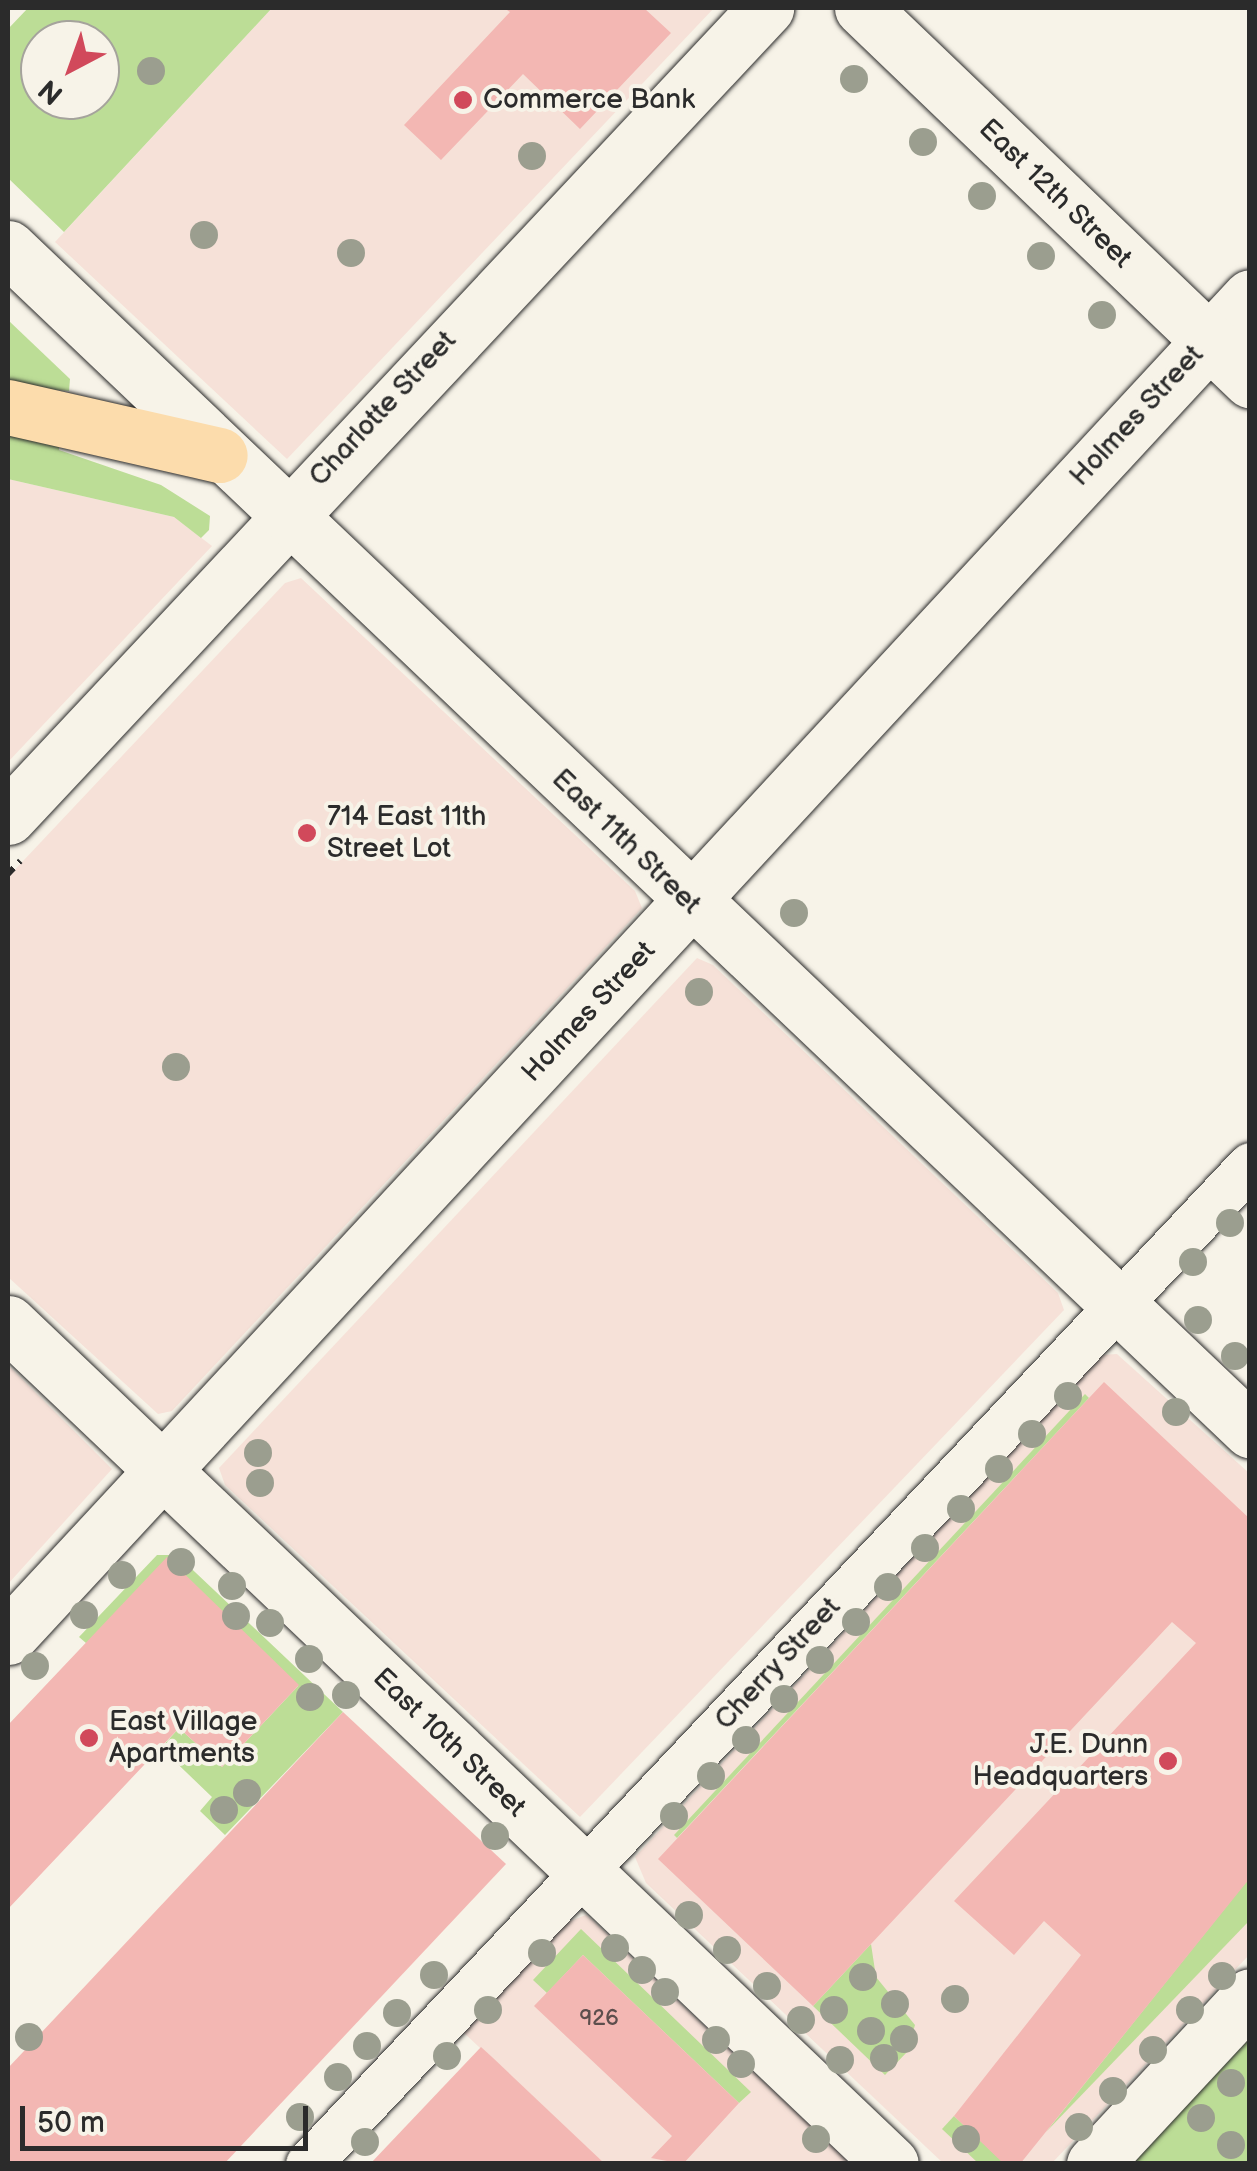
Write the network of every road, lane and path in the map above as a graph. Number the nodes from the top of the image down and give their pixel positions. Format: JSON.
{"nodes":[{"id":1,"x":766,"y":8,"type":"edge"},
{"id":2,"x":862,"y":8,"type":"edge"},
{"id":3,"x":8,"y":248,"type":"edge"},
{"id":4,"x":1250,"y":296,"type":"edge"},
{"id":5,"x":1207,"y":340,"type":"junction"},
{"id":6,"x":1250,"y":380,"type":"edge"},
{"id":7,"x":8,"y":407,"type":"edge"},
{"id":8,"x":220,"y":455,"type":"junction"},
{"id":9,"x":284,"y":516,"type":"junction"},
{"id":10,"x":8,"y":817,"type":"edge"},
{"id":11,"x":689,"y":903,"type":"junction"},
{"id":12,"x":1250,"y":1165,"type":"edge"},
{"id":13,"x":1118,"y":1303,"type":"junction"},
{"id":14,"x":8,"y":1323,"type":"edge"},
{"id":15,"x":1250,"y":1430,"type":"edge"},
{"id":16,"x":164,"y":1474,"type":"junction"},
{"id":17,"x":8,"y":1637,"type":"edge"},
{"id":18,"x":582,"y":1869,"type":"junction"},
{"id":19,"x":1250,"y":1996,"type":"edge"},
{"id":20,"x":308,"y":2164,"type":"edge"},
{"id":21,"x":891,"y":2164,"type":"edge"},
{"id":22,"x":1094,"y":2164,"type":"edge"}],
"edges":[{"from":1,"to":9,"type":"main road","name":"Charlotte Street"},
{"from":2,"to":5,"type":"main road","name":"East 12th Street"},
{"from":3,"to":8,"type":"main road","name":"East 11th Street"},
{"from":4,"to":5,"type":"main road","name":"Holmes Street"},
{"from":5,"to":6,"type":"main road","name":"East 12th Street"},
{"from":5,"to":11,"type":"main road","name":"Holmes Street"},
{"from":7,"to":8,"type":"highway"},
{"from":8,"to":9,"type":"main road","name":"East 11th Street"},
{"from":9,"to":10,"type":"main road","name":"Charlotte Street"},
{"from":9,"to":11,"type":"main road","name":"East 11th Street"},
{"from":11,"to":13,"type":"main road","name":"East 11th Street"},
{"from":11,"to":16,"type":"main road","name":"Holmes Street"},
{"from":12,"to":13,"type":"street","name":"Cherry Street"},
{"from":13,"to":15,"type":"main road","name":"East 11th Street"},
{"from":13,"to":18,"type":"street","name":"Cherry Street"},
{"from":14,"to":16,"type":"main road","name":"East 10th Street"},
{"from":16,"to":17,"type":"main road","name":"Holmes Street"},
{"from":16,"to":18,"type":"main road","name":"East 10th Street"},
{"from":18,"to":20,"type":"street","name":"Cherry Street"},
{"from":18,"to":21,"type":"main road","name":"East 10th Street"},
{"from":19,"to":22,"type":"main road"}]}
